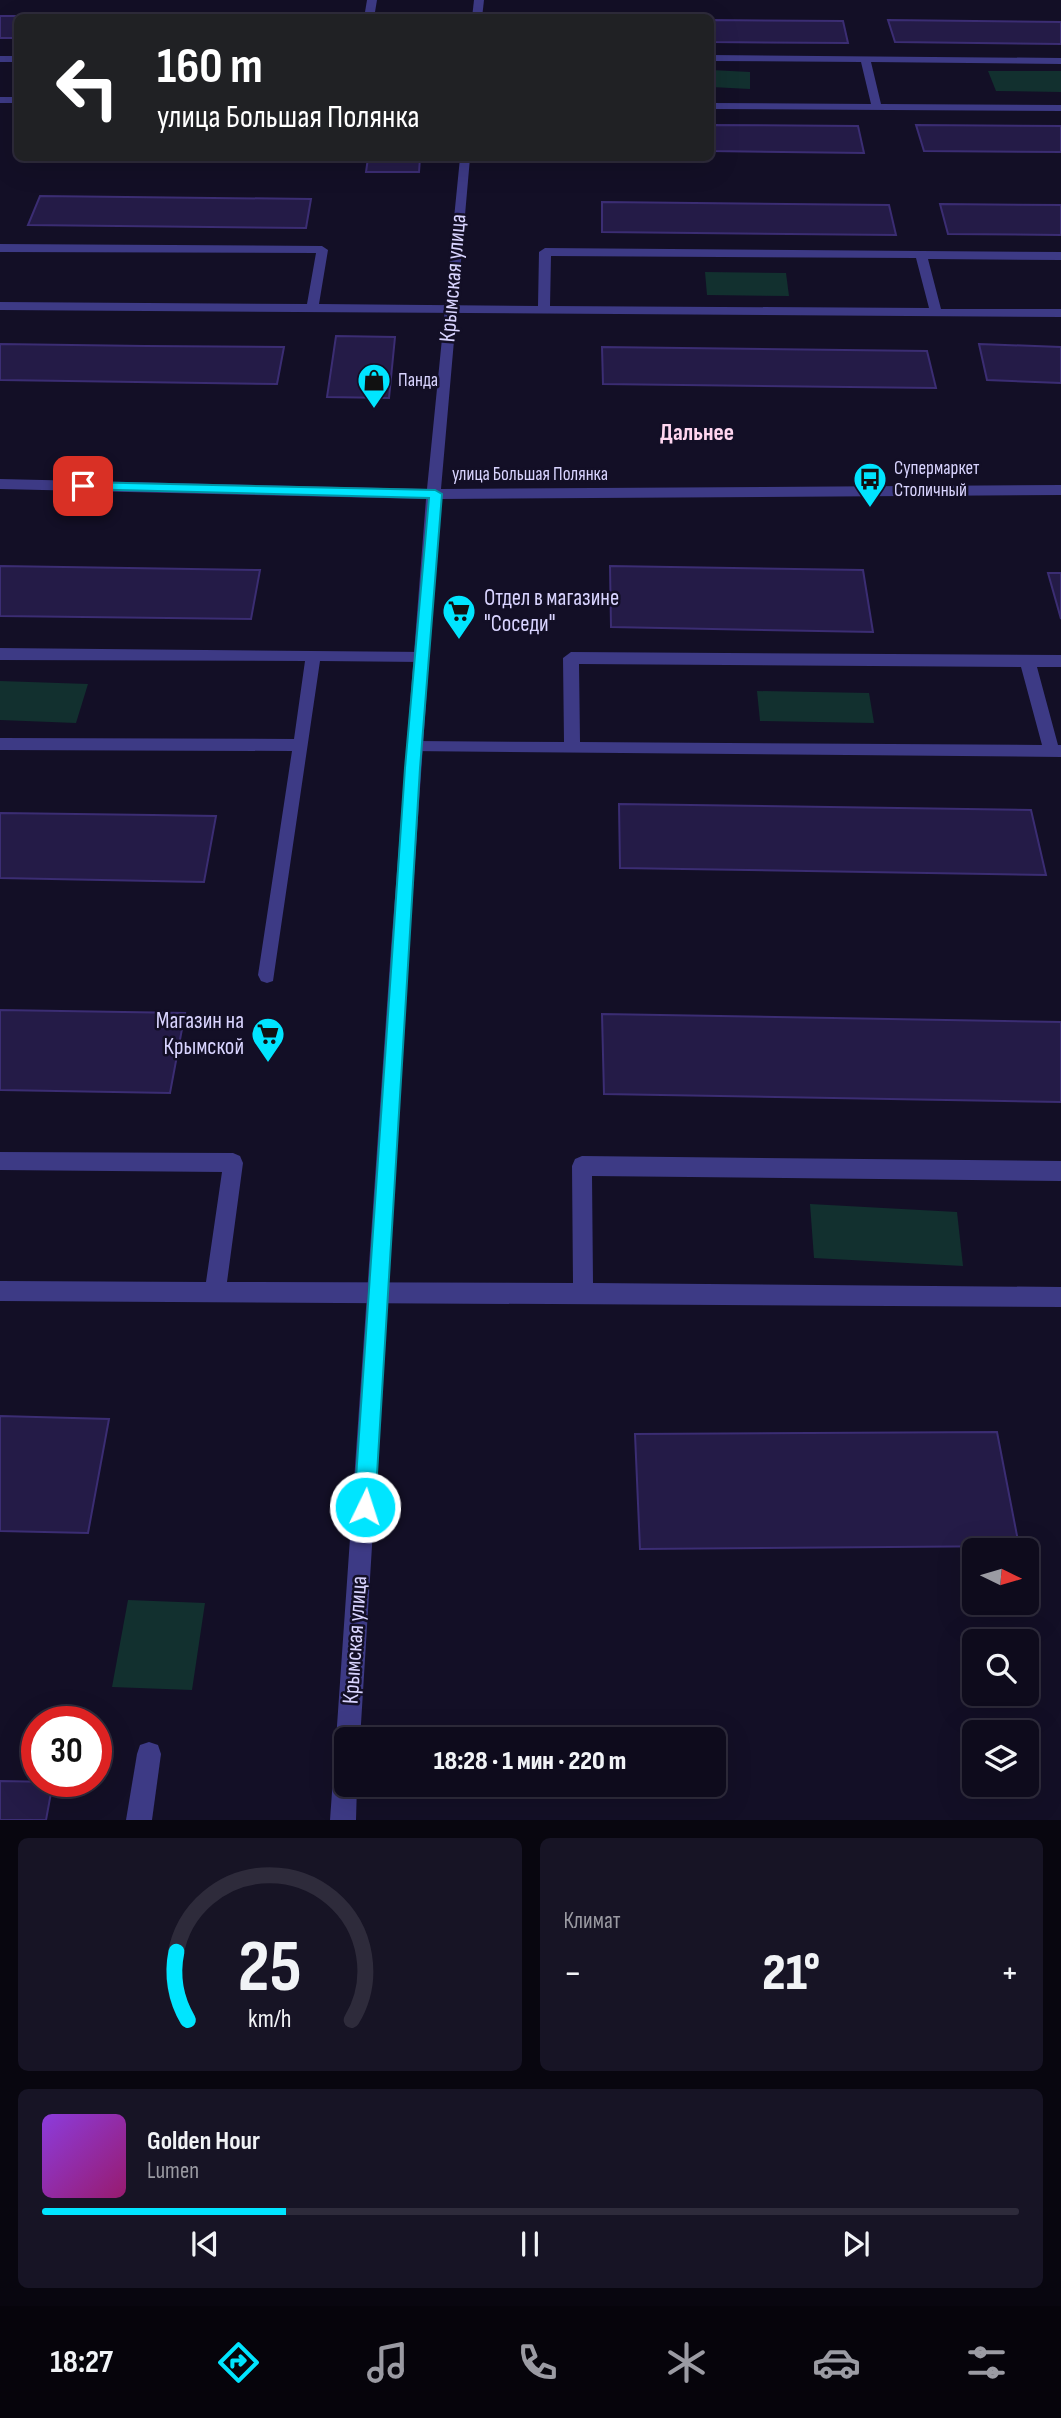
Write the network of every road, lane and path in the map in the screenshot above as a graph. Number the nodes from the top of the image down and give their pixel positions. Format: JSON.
{"nodes":[{"id":1,"x":714,"y":58,"type":"edge"},
{"id":2,"x":865,"y":59,"type":"junction"},
{"id":3,"x":1061,"y":61,"type":"edge"},
{"id":4,"x":714,"y":106,"type":"edge"},
{"id":5,"x":877,"y":107,"type":"junction"},
{"id":6,"x":1061,"y":108,"type":"edge"},
{"id":7,"x":465,"y":161,"type":"edge"},
{"id":8,"x":0,"y":248,"type":"edge"},
{"id":9,"x":920,"y":255,"type":"junction"},
{"id":10,"x":1061,"y":256,"type":"edge"},
{"id":11,"x":0,"y":306,"type":"edge"},
{"id":12,"x":312,"y":308,"type":"junction"},
{"id":13,"x":449,"y":309,"type":"junction"},
{"id":14,"x":544,"y":310,"type":"junction"},
{"id":15,"x":936,"y":312,"type":"junction"},
{"id":16,"x":1061,"y":313,"type":"edge"},
{"id":17,"x":0,"y":484,"type":"edge"},
{"id":18,"x":1061,"y":491,"type":"edge"},
{"id":19,"x":435,"y":494,"type":"junction"},
{"id":20,"x":0,"y":654,"type":"edge"},
{"id":21,"x":313,"y":656,"type":"junction"},
{"id":22,"x":422,"y":656,"type":"junction"},
{"id":23,"x":1027,"y":660,"type":"junction"},
{"id":24,"x":1061,"y":661,"type":"edge"},
{"id":25,"x":0,"y":744,"type":"edge"},
{"id":26,"x":301,"y":746,"type":"junction"},
{"id":27,"x":414,"y":747,"type":"junction"},
{"id":28,"x":572,"y":748,"type":"junction"},
{"id":29,"x":1057,"y":751,"type":"edge"},
{"id":30,"x":267,"y":975,"type":"dead end"},
{"id":31,"x":0,"y":1161,"type":"edge"},
{"id":32,"x":1061,"y":1171,"type":"edge"},
{"id":33,"x":0,"y":1291,"type":"edge"},
{"id":34,"x":583,"y":1292,"type":"junction"},
{"id":35,"x":215,"y":1293,"type":"junction"},
{"id":36,"x":379,"y":1294,"type":"junction"},
{"id":37,"x":1061,"y":1297,"type":"edge"},
{"id":38,"x":349,"y":1727,"type":"edge"},
{"id":39,"x":149,"y":1754,"type":"dead end"},
{"id":40,"x":344,"y":1797,"type":"edge"},
{"id":41,"x":139,"y":1819,"type":"edge"},
{"id":42,"x":343,"y":1819,"type":"edge"}],
"edges":[{"from":1,"to":2,"type":"street"},
{"from":2,"to":3,"type":"street"},
{"from":2,"to":5,"type":"street"},
{"from":4,"to":5,"type":"street"},
{"from":5,"to":6,"type":"street"},
{"from":7,"to":13,"type":"street","name":"Крымская улица"},
{"from":8,"to":12,"type":"street"},
{"from":9,"to":10,"type":"street"},
{"from":9,"to":14,"type":"street"},
{"from":9,"to":15,"type":"street"},
{"from":11,"to":12,"type":"street"},
{"from":12,"to":13,"type":"street"},
{"from":13,"to":14,"type":"street"},
{"from":13,"to":19,"type":"street","name":"Крымская улица"},
{"from":14,"to":15,"type":"street"},
{"from":15,"to":16,"type":"street"},
{"from":17,"to":19,"type":"street","name":"улица Большая Полянка"},
{"from":18,"to":19,"type":"street","name":"улица Большая Полянка"},
{"from":19,"to":22,"type":"street","name":"Крымская улица"},
{"from":20,"to":21,"type":"street"},
{"from":21,"to":22,"type":"street"},
{"from":21,"to":26,"type":"street"},
{"from":22,"to":27,"type":"street","name":"Крымская улица"},
{"from":23,"to":24,"type":"street"},
{"from":23,"to":28,"type":"street"},
{"from":23,"to":29,"type":"street"},
{"from":25,"to":26,"type":"street"},
{"from":26,"to":30,"type":"street"},
{"from":27,"to":28,"type":"street"},
{"from":27,"to":36,"type":"street","name":"Крымская улица"},
{"from":28,"to":29,"type":"street"},
{"from":31,"to":35,"type":"street"},
{"from":32,"to":34,"type":"street"},
{"from":33,"to":35,"type":"street"},
{"from":34,"to":36,"type":"street"},
{"from":34,"to":37,"type":"street"},
{"from":35,"to":36,"type":"street"},
{"from":36,"to":38,"type":"street","name":"Крымская улица"},
{"from":39,"to":41,"type":"street"},
{"from":40,"to":42,"type":"street"}]}
